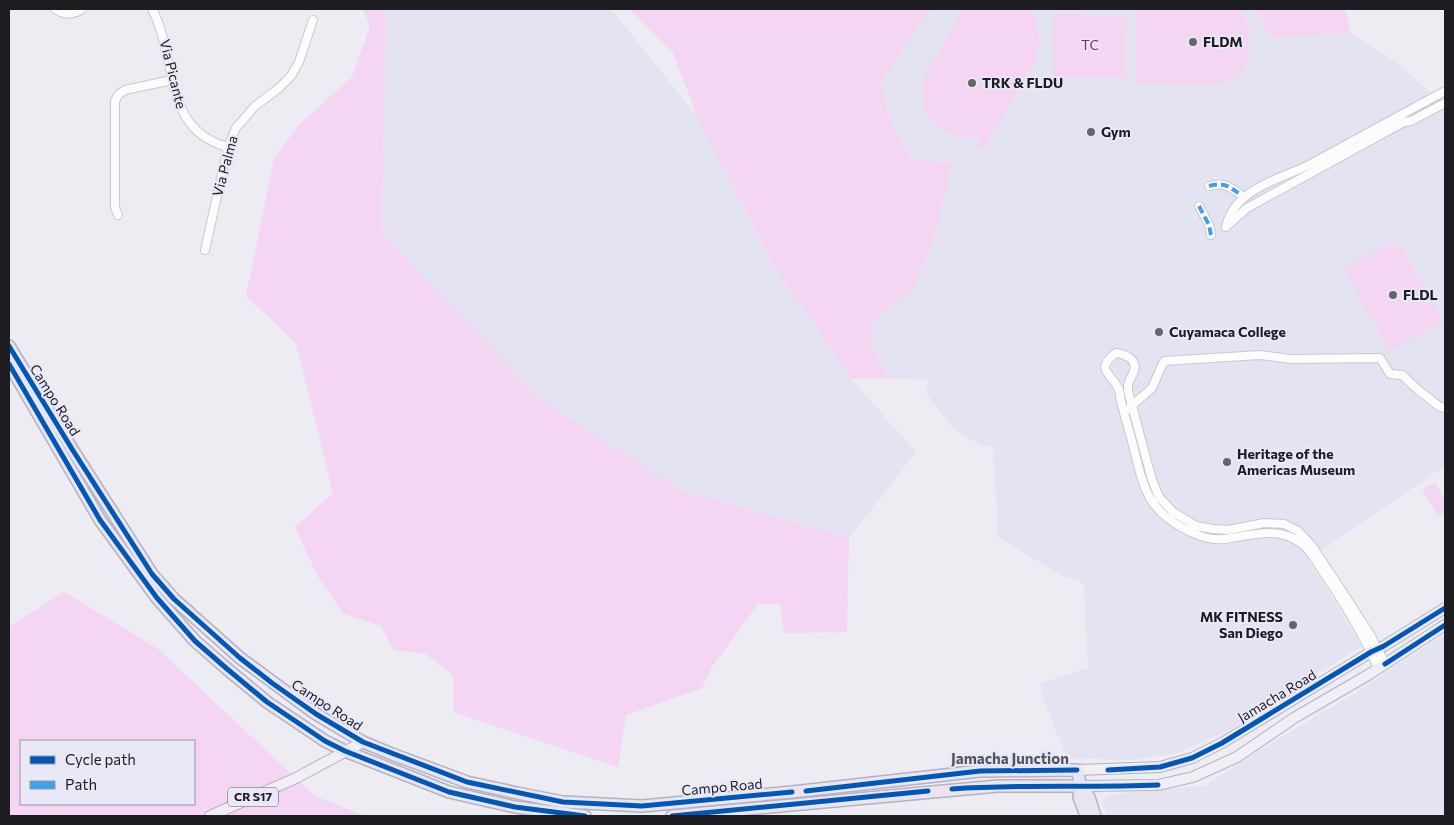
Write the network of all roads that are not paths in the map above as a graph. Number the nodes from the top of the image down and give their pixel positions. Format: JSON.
{"nodes":[{"id":1,"x":56,"y":9,"type":"edge"},
{"id":2,"x":82,"y":9,"type":"edge"},
{"id":3,"x":152,"y":9,"type":"edge"},
{"id":4,"x":313,"y":20,"type":"dead end"},
{"id":5,"x":172,"y":80,"type":"junction"},
{"id":6,"x":1445,"y":91,"type":"edge"},
{"id":7,"x":1445,"y":103,"type":"edge"},
{"id":8,"x":228,"y":146,"type":"junction"},
{"id":9,"x":1309,"y":165,"type":"junction"},
{"id":10,"x":1296,"y":182,"type":"junction"},
{"id":11,"x":1209,"y":186,"type":"dead end"},
{"id":12,"x":1240,"y":194,"type":"dead end"},
{"id":13,"x":1199,"y":206,"type":"dead end"},
{"id":14,"x":118,"y":215,"type":"dead end"},
{"id":15,"x":1211,"y":235,"type":"dead end"},
{"id":16,"x":205,"y":250,"type":"dead end"},
{"id":17,"x":9,"y":346,"type":"edge"},
{"id":18,"x":9,"y":364,"type":"edge"},
{"id":19,"x":1131,"y":406,"type":"junction"},
{"id":20,"x":1445,"y":408,"type":"edge"},
{"id":21,"x":1124,"y":411,"type":"junction"},
{"id":22,"x":1445,"y":608,"type":"edge"},
{"id":23,"x":1445,"y":625,"type":"edge"},
{"id":24,"x":1375,"y":651,"type":"junction"},
{"id":25,"x":1381,"y":666,"type":"junction"},
{"id":26,"x":363,"y":742,"type":"junction"},
{"id":27,"x":345,"y":752,"type":"junction"},
{"id":28,"x":1077,"y":770,"type":"junction"},
{"id":29,"x":804,"y":783,"type":"dead end"},
{"id":30,"x":859,"y":785,"type":"junction"},
{"id":31,"x":1080,"y":786,"type":"junction"},
{"id":32,"x":210,"y":816,"type":"edge"},
{"id":33,"x":585,"y":816,"type":"edge"},
{"id":34,"x":672,"y":816,"type":"edge"},
{"id":35,"x":1086,"y":816,"type":"edge"},
{"id":36,"x":1096,"y":816,"type":"edge"}],
"edges":[{"from":1,"to":2,"type":"street"},
{"from":3,"to":5,"type":"street","name":"Via Picante"},
{"from":4,"to":8,"type":"street","name":"Via Palma"},
{"from":5,"to":8,"type":"street","name":"Via Picante"},
{"from":5,"to":14,"type":"street"},
{"from":6,"to":9,"type":"street"},
{"from":7,"to":10,"type":"street"},
{"from":8,"to":16,"type":"street","name":"Via Palma"},
{"from":9,"to":10,"type":"street"},
{"from":9,"to":10,"type":"street"},
{"from":11,"to":12,"type":"street"},
{"from":13,"to":15,"type":"street"},
{"from":17,"to":26,"type":"highway","name":"Campo Road"},
{"from":18,"to":27,"type":"highway","name":"Campo Road"},
{"from":19,"to":20,"type":"street"},
{"from":19,"to":21,"type":"street"},
{"from":19,"to":21,"type":"street"},
{"from":19,"to":24,"type":"street"},
{"from":21,"to":24,"type":"street"},
{"from":22,"to":24,"type":"main road","name":"Jamacha Road"},
{"from":23,"to":25,"type":"main road","name":"Jamacha Road"},
{"from":24,"to":25,"type":"street"},
{"from":24,"to":28,"type":"main road","name":"Jamacha Road"},
{"from":25,"to":31,"type":"main road","name":"Jamacha Road"},
{"from":26,"to":27,"type":"main road","number":"CR S17"},
{"from":26,"to":30,"type":"highway","name":"Campo Road"},
{"from":27,"to":32,"type":"main road","number":"CR S17"},
{"from":27,"to":33,"type":"highway","name":"Campo Road"},
{"from":28,"to":30,"type":"highway","name":"Campo Road"},
{"from":28,"to":31,"type":"highway"},
{"from":29,"to":30,"type":"highway"},
{"from":31,"to":34,"type":"highway","name":"Campo Road"},
{"from":31,"to":35,"type":"highway"},
{"from":31,"to":36,"type":"highway"}]}
